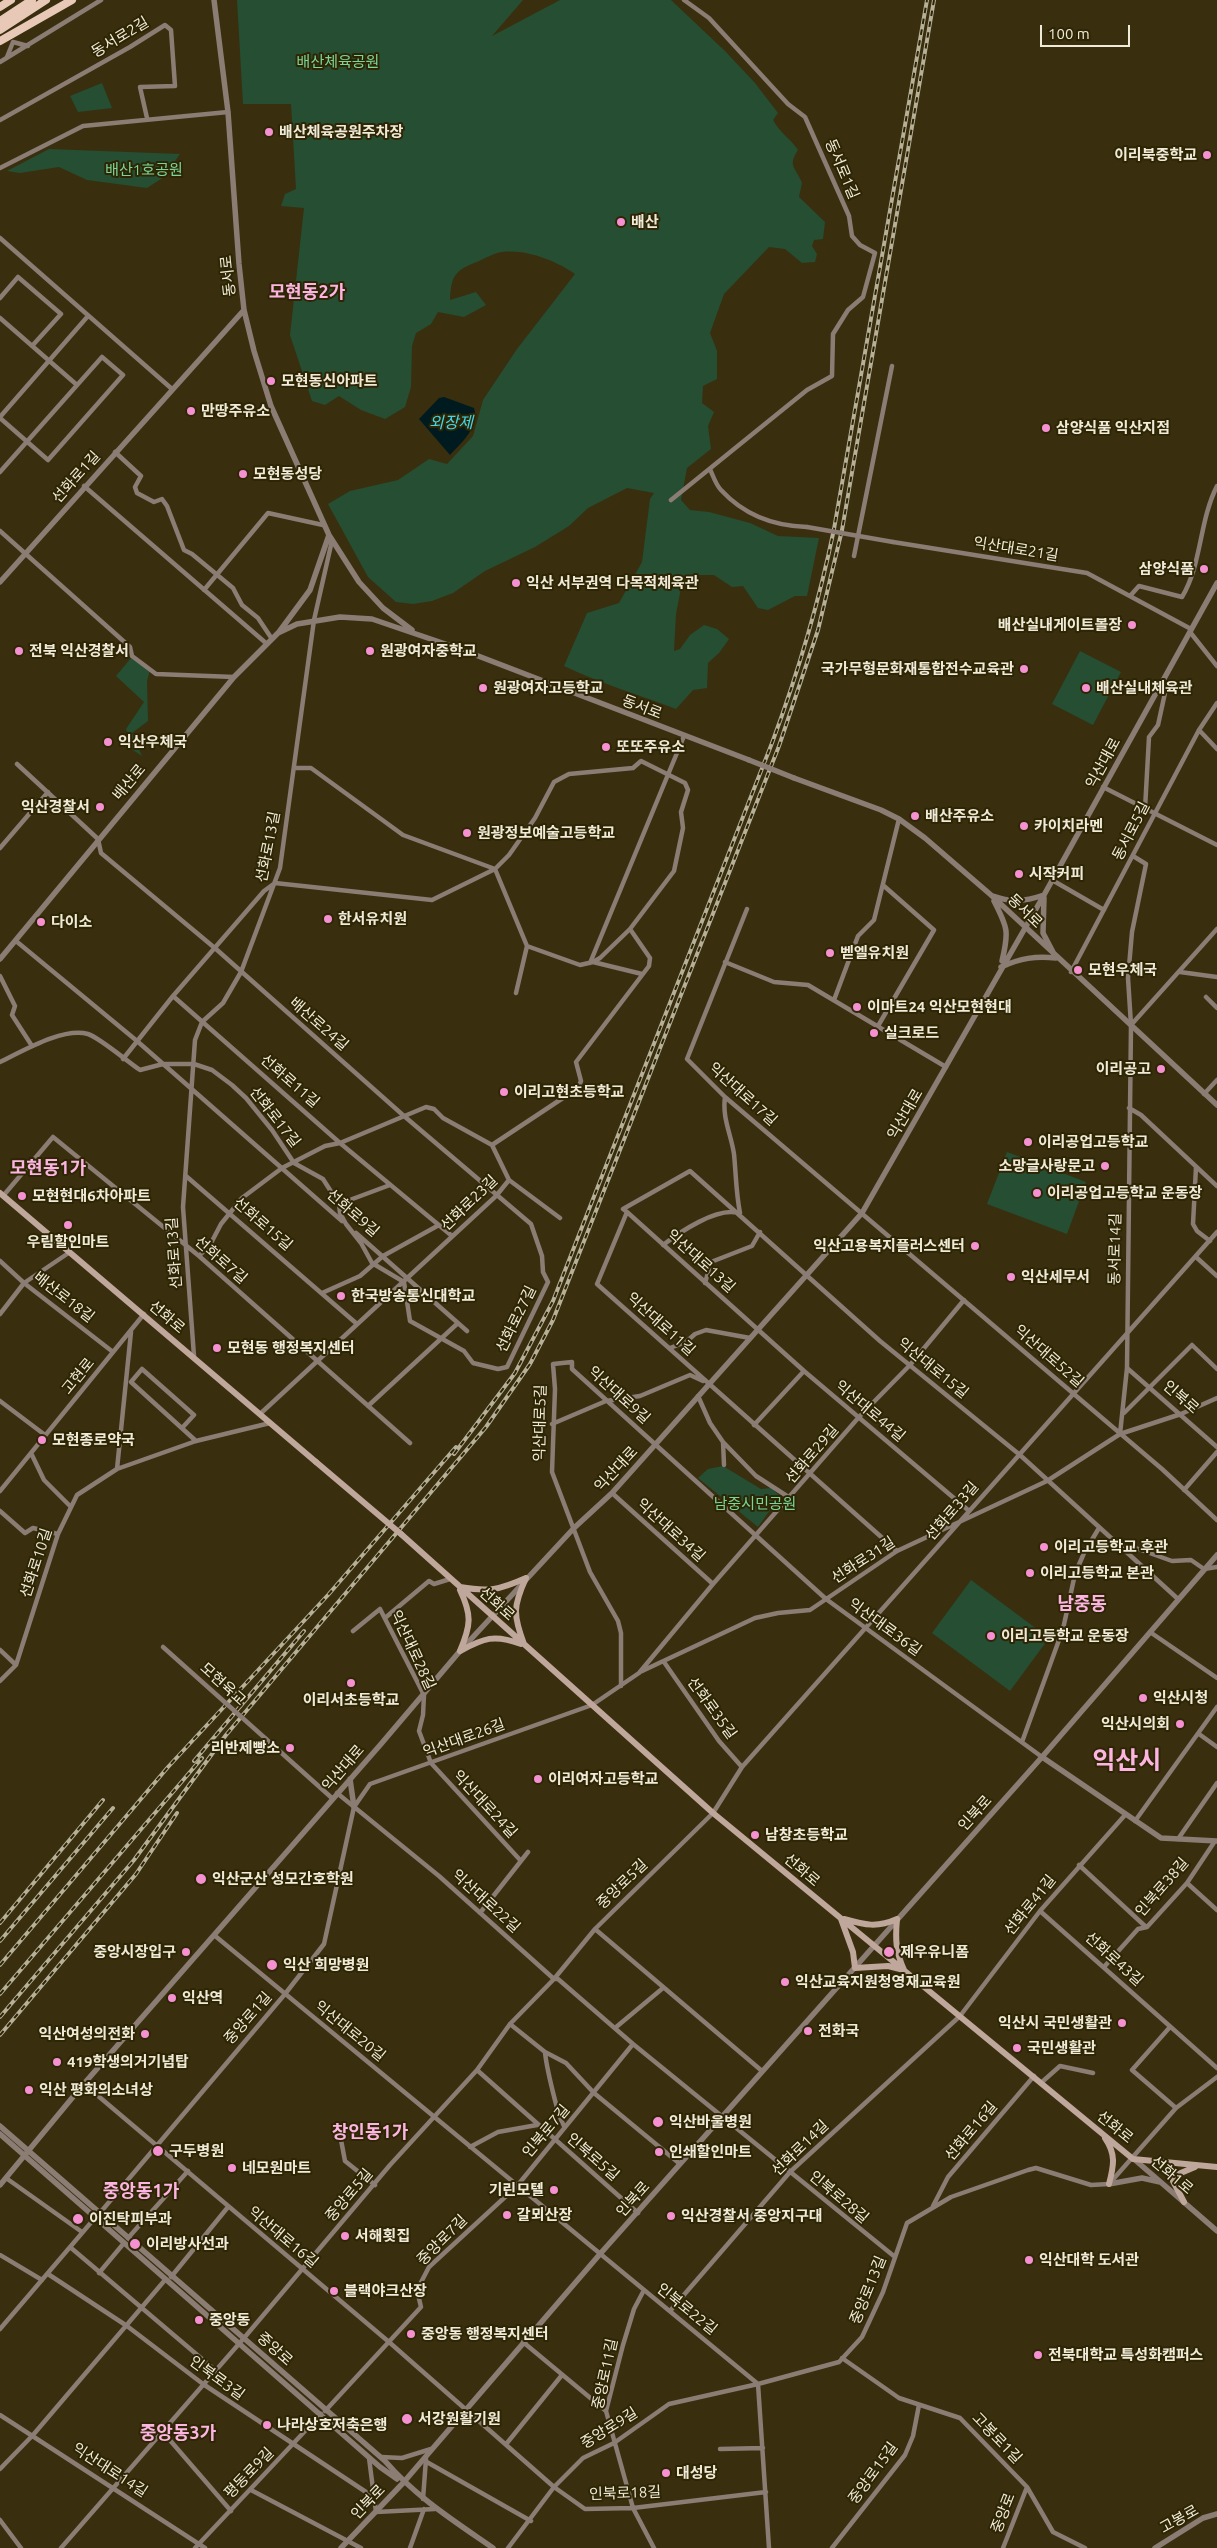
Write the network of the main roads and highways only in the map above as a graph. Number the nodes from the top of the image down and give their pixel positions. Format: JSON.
{"nodes":[{"id":1,"x":11,"y":0,"type":"edge"},
{"id":2,"x":32,"y":0,"type":"edge"},
{"id":3,"x":46,"y":0,"type":"edge"},
{"id":4,"x":72,"y":0,"type":"edge"},
{"id":5,"x":0,"y":7,"type":"edge"},
{"id":6,"x":0,"y":21,"type":"edge"},
{"id":7,"x":0,"y":30,"type":"edge"},
{"id":8,"x":0,"y":42,"type":"edge"},
{"id":9,"x":1,"y":1194,"type":"edge"},
{"id":10,"x":458,"y":1586,"type":"junction"},
{"id":11,"x":524,"y":1645,"type":"junction"},
{"id":12,"x":840,"y":1918,"type":"junction"},
{"id":13,"x":904,"y":1970,"type":"junction"},
{"id":14,"x":1101,"y":2133,"type":"junction"},
{"id":15,"x":1196,"y":2166,"type":"junction"},
{"id":16,"x":1217,"y":2167,"type":"edge"},
{"id":17,"x":1110,"y":2184,"type":"road end"},
{"id":18,"x":1184,"y":2202,"type":"road end"}],
"edges":[{"from":1,"to":5,"type":"main road"},
{"from":2,"to":6,"type":"main road"},
{"from":3,"to":7,"type":"main road"},
{"from":4,"to":8,"type":"main road"},
{"from":9,"to":10,"type":"main road","name":"선화로","bridge":true},
{"from":10,"to":11,"type":"main road","name":"선화로"},
{"from":10,"to":11,"type":"main road"},
{"from":10,"to":11,"type":"main road"},
{"from":11,"to":12,"type":"main road","name":"선화로"},
{"from":12,"to":13,"type":"main road","name":"선화로"},
{"from":12,"to":13,"type":"main road"},
{"from":12,"to":13,"type":"main road"},
{"from":13,"to":14,"type":"main road","name":"선화로"},
{"from":14,"to":15,"type":"main road","name":"선화로"},
{"from":14,"to":17,"type":"main road"},
{"from":15,"to":16,"type":"main road","name":"선화로"},
{"from":15,"to":18,"type":"main road"}]}
